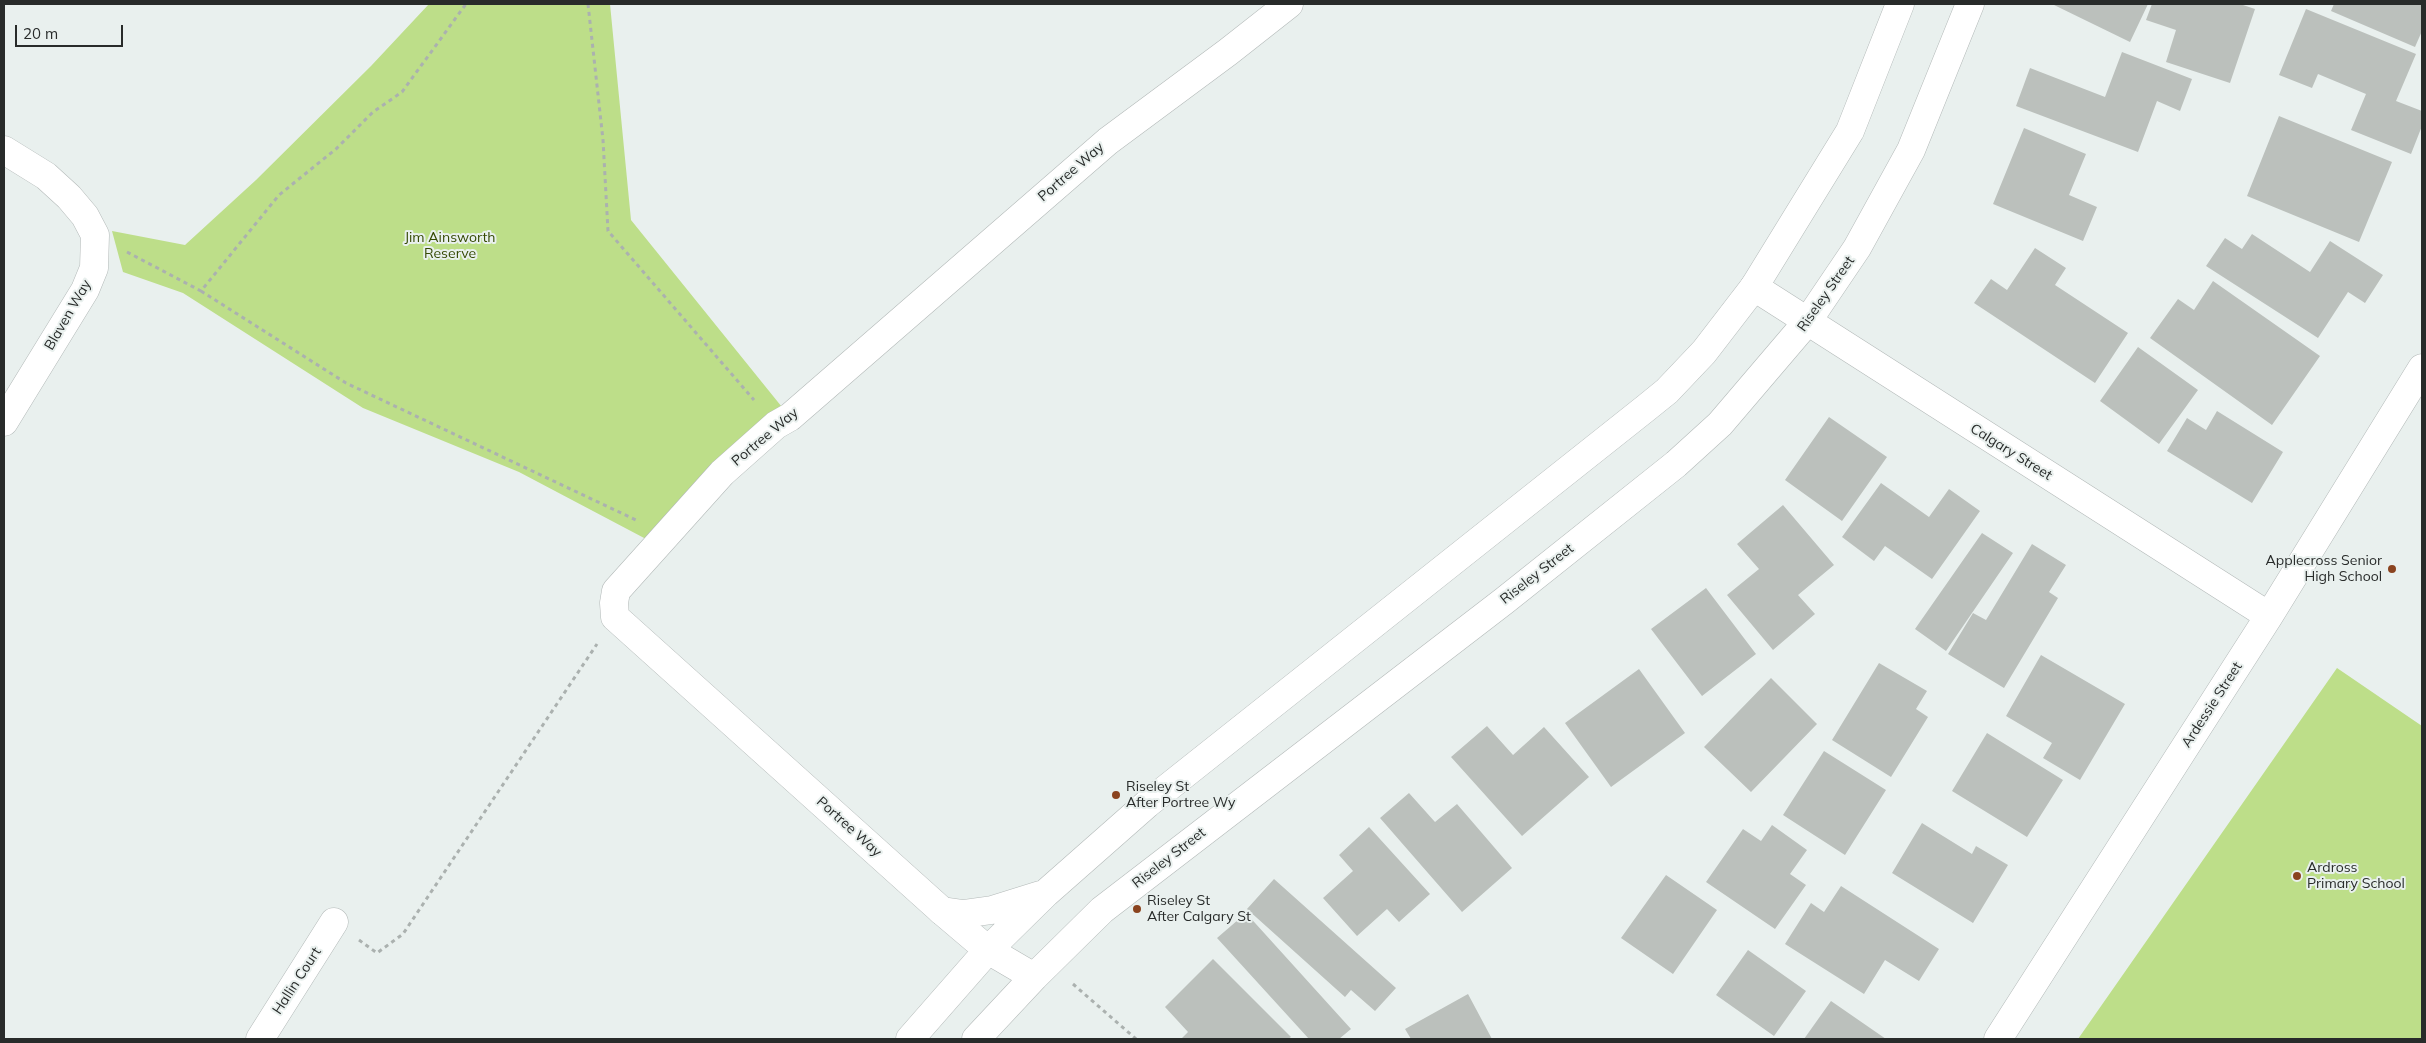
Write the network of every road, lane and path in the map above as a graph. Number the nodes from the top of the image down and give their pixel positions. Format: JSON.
{"nodes":[{"id":1,"x":466,"y":4,"type":"edge"},
{"id":2,"x":588,"y":4,"type":"edge"},
{"id":3,"x":1289,"y":4,"type":"edge"},
{"id":4,"x":1900,"y":4,"type":"edge"},
{"id":5,"x":1970,"y":4,"type":"edge"},
{"id":6,"x":4,"y":150,"type":"edge"},
{"id":7,"x":95,"y":235,"type":"junction"},
{"id":8,"x":1754,"y":287,"type":"junction"},
{"id":9,"x":201,"y":292,"type":"junction"},
{"id":10,"x":1807,"y":322,"type":"junction"},
{"id":11,"x":2422,"y":368,"type":"edge"},
{"id":12,"x":4,"y":422,"type":"edge"},
{"id":13,"x":776,"y":425,"type":"junction"},
{"id":14,"x":666,"y":534,"type":"junction"},
{"id":15,"x":2269,"y":616,"type":"junction"},
{"id":16,"x":615,"y":617,"type":"junction"},
{"id":17,"x":1046,"y":892,"type":"junction"},
{"id":18,"x":942,"y":911,"type":"junction"},
{"id":19,"x":334,"y":922,"type":"joint"},
{"id":20,"x":988,"y":950,"type":"junction"},
{"id":21,"x":1034,"y":977,"type":"junction"},
{"id":22,"x":1067,"y":979,"type":"dead end"},
{"id":23,"x":260,"y":1039,"type":"edge"},
{"id":24,"x":910,"y":1039,"type":"edge"},
{"id":25,"x":976,"y":1039,"type":"edge"},
{"id":26,"x":1136,"y":1039,"type":"edge"},
{"id":27,"x":1998,"y":1039,"type":"edge"}],
"edges":[{"from":1,"to":9,"type":"path"},
{"from":2,"to":13,"type":"path"},
{"from":3,"to":13,"type":"main road","name":"Portree Way"},
{"from":4,"to":8,"type":"main road"},
{"from":5,"to":10,"type":"main road","name":"Riseley Street"},
{"from":6,"to":7,"type":"main road"},
{"from":7,"to":9,"type":"path"},
{"from":7,"to":12,"type":"main road","name":"Blaven Way"},
{"from":8,"to":10,"type":"main road","name":"Calgary Street"},
{"from":8,"to":17,"type":"main road"},
{"from":9,"to":14,"type":"path"},
{"from":10,"to":15,"type":"main road","name":"Calgary Street"},
{"from":10,"to":21,"type":"main road","name":"Riseley Street"},
{"from":11,"to":15,"type":"main road","name":"Ardessie Street"},
{"from":13,"to":14,"type":"main road","name":"Portree Way"},
{"from":14,"to":16,"type":"main road","name":"Portree Way"},
{"from":15,"to":27,"type":"main road","name":"Ardessie Street"},
{"from":16,"to":18,"type":"main road","name":"Portree Way"},
{"from":16,"to":19,"type":"path"},
{"from":17,"to":18,"type":"main road"},
{"from":17,"to":20,"type":"main road"},
{"from":18,"to":20,"type":"main road","name":"Portree Way"},
{"from":19,"to":23,"type":"main road","name":"Hallin Court"},
{"from":20,"to":21,"type":"main road","name":"Portree Way"},
{"from":20,"to":24,"type":"main road"},
{"from":21,"to":25,"type":"main road","name":"Riseley Street"},
{"from":22,"to":26,"type":"path"}]}
